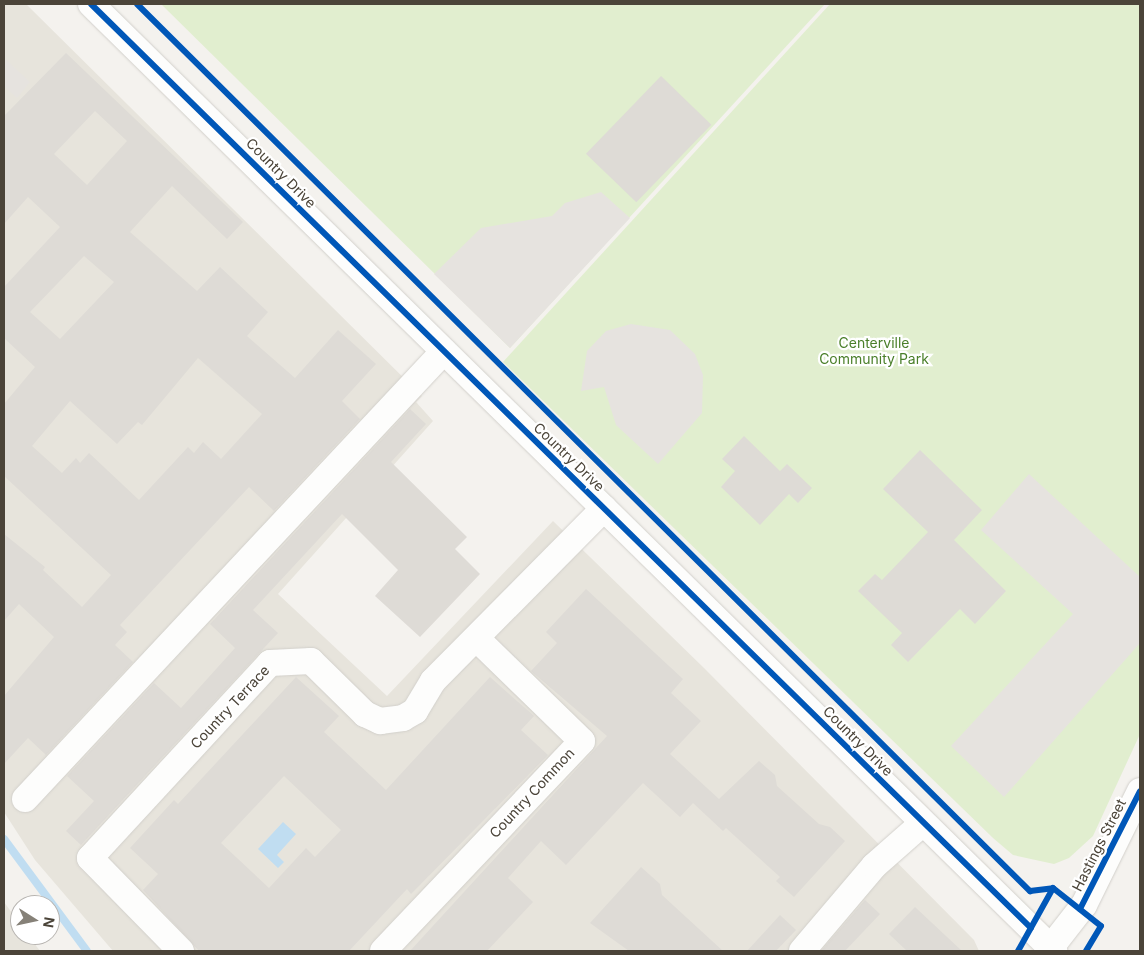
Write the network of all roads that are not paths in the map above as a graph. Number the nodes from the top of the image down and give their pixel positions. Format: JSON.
{"nodes":[{"id":1,"x":91,"y":4,"type":"edge"},
{"id":2,"x":444,"y":351,"type":"junction"},
{"id":3,"x":604,"y":508,"type":"junction"},
{"id":4,"x":478,"y":640,"type":"junction"},
{"id":5,"x":1140,"y":791,"type":"edge"},
{"id":6,"x":25,"y":800,"type":"dead end"},
{"id":7,"x":923,"y":823,"type":"junction"},
{"id":8,"x":1051,"y":950,"type":"edge"},
{"id":9,"x":181,"y":951,"type":"edge"},
{"id":10,"x":383,"y":951,"type":"edge"},
{"id":11,"x":802,"y":951,"type":"edge"}],
"edges":[{"from":1,"to":2,"type":"street","name":"Country Drive"},
{"from":2,"to":3,"type":"street","name":"Country Drive"},
{"from":2,"to":6,"type":"street"},
{"from":3,"to":4,"type":"street","name":"Country Terrace"},
{"from":3,"to":7,"type":"street","name":"Country Drive"},
{"from":4,"to":9,"type":"street","name":"Country Terrace"},
{"from":4,"to":10,"type":"street","name":"Country Common"},
{"from":5,"to":8,"type":"street","name":"Hastings Street"},
{"from":7,"to":8,"type":"street","name":"Country Drive"},
{"from":7,"to":11,"type":"street"}]}
